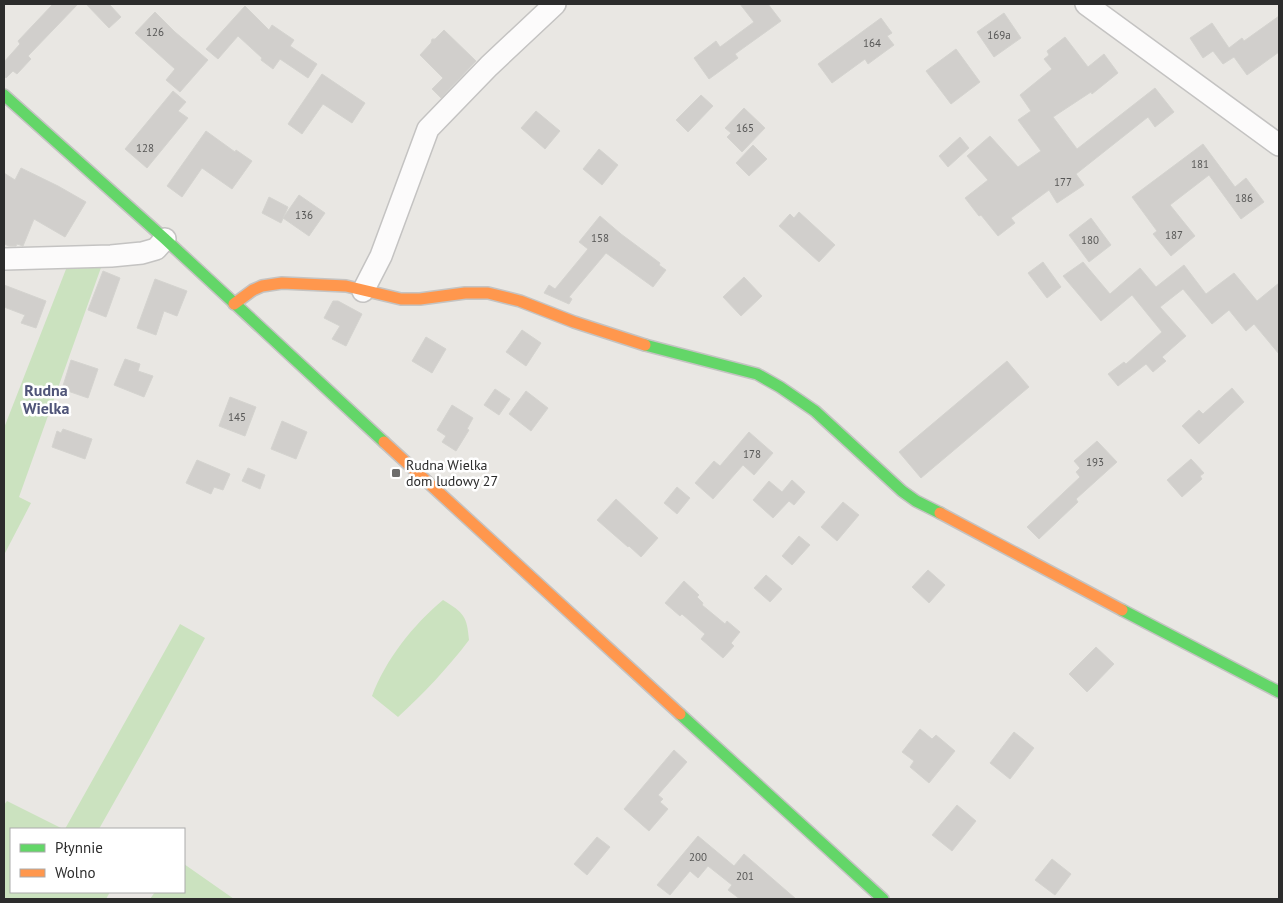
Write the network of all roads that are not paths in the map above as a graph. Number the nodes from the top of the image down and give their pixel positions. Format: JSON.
{"nodes":[{"id":1,"x":555,"y":4,"type":"edge"},
{"id":2,"x":1086,"y":4,"type":"edge"},
{"id":3,"x":4,"y":95,"type":"edge"},
{"id":4,"x":1279,"y":145,"type":"edge"},
{"id":5,"x":165,"y":239,"type":"junction"},
{"id":6,"x":4,"y":259,"type":"edge"},
{"id":7,"x":363,"y":291,"type":"junction"},
{"id":8,"x":234,"y":304,"type":"junction"},
{"id":9,"x":1279,"y":692,"type":"edge"},
{"id":10,"x":883,"y":899,"type":"edge"}],
"edges":[{"from":1,"to":7,"type":"street"},
{"from":2,"to":4,"type":"street"},
{"from":3,"to":5,"type":"street"},
{"from":5,"to":6,"type":"street"},
{"from":5,"to":8,"type":"street"},
{"from":7,"to":8,"type":"street"},
{"from":7,"to":9,"type":"street"},
{"from":8,"to":10,"type":"street"}]}
